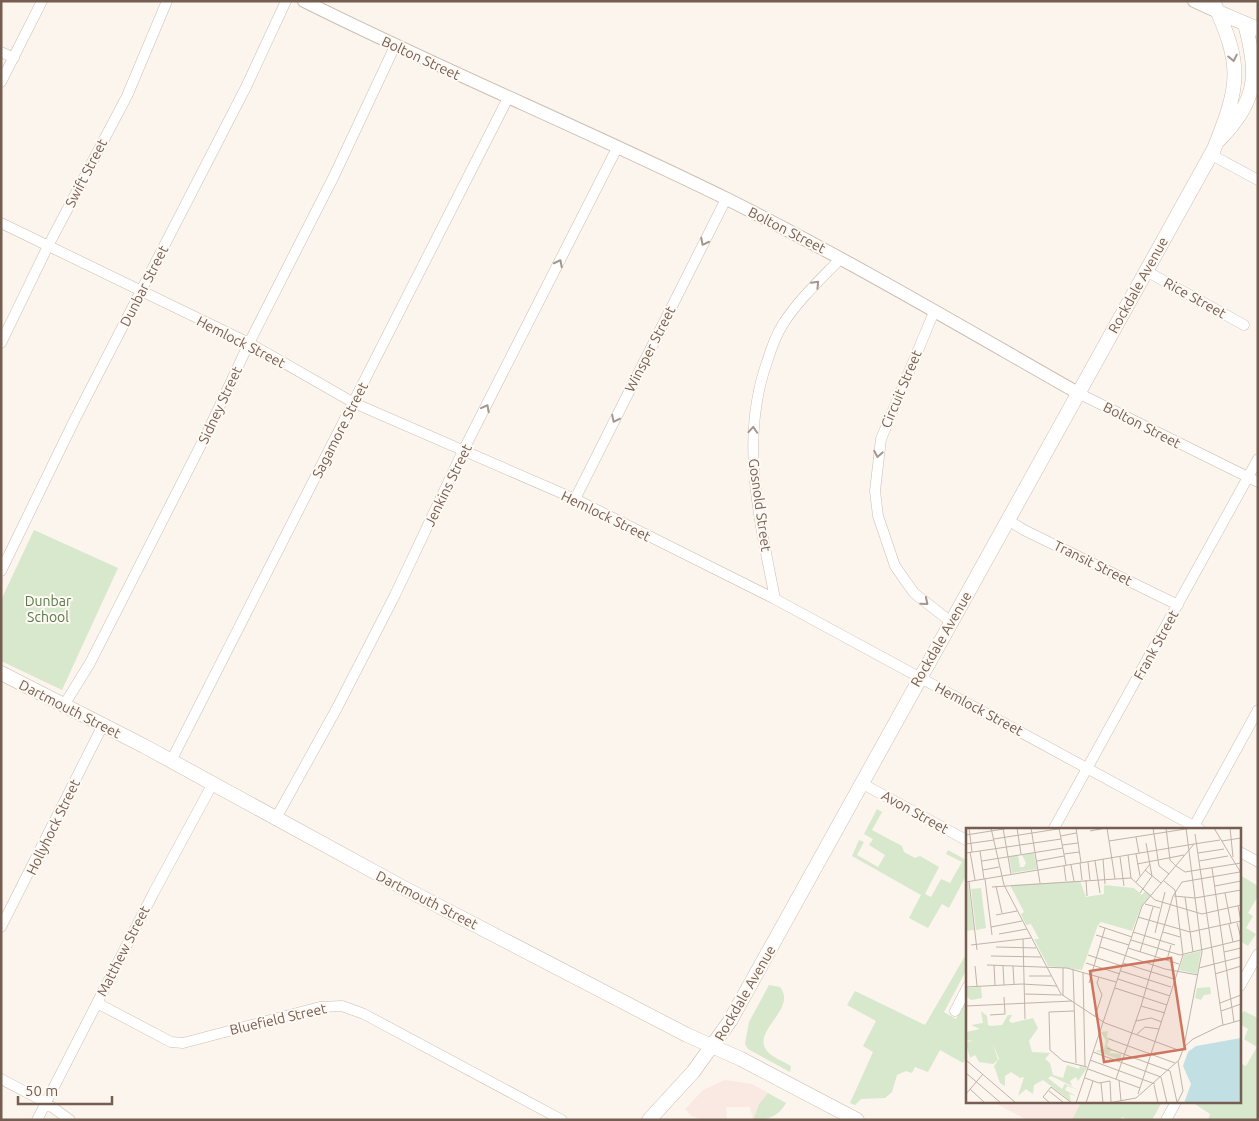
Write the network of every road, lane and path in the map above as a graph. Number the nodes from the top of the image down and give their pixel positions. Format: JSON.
{"nodes":[{"id":1,"x":42,"y":1,"type":"edge"},
{"id":2,"x":167,"y":1,"type":"edge"},
{"id":3,"x":286,"y":1,"type":"edge"},
{"id":4,"x":304,"y":1,"type":"edge"},
{"id":5,"x":1194,"y":1,"type":"edge"},
{"id":6,"x":1216,"y":7,"type":"edge"},
{"id":7,"x":1252,"y":26,"type":"edge"},
{"id":8,"x":395,"y":46,"type":"junction"},
{"id":9,"x":1,"y":52,"type":"edge"},
{"id":10,"x":14,"y":58,"type":"junction"},
{"id":11,"x":1,"y":82,"type":"edge"},
{"id":12,"x":1254,"y":89,"type":"edge"},
{"id":13,"x":508,"y":98,"type":"junction"},
{"id":14,"x":617,"y":148,"type":"junction"},
{"id":15,"x":1213,"y":149,"type":"junction"},
{"id":16,"x":1258,"y":180,"type":"edge"},
{"id":17,"x":726,"y":199,"type":"junction"},
{"id":18,"x":1,"y":223,"type":"edge"},
{"id":19,"x":48,"y":246,"type":"junction"},
{"id":20,"x":841,"y":258,"type":"junction"},
{"id":21,"x":1146,"y":271,"type":"junction"},
{"id":22,"x":141,"y":293,"type":"junction"},
{"id":23,"x":934,"y":312,"type":"junction"},
{"id":24,"x":1244,"y":324,"type":"dead end"},
{"id":25,"x":249,"y":343,"type":"junction"},
{"id":26,"x":1,"y":344,"type":"edge"},
{"id":27,"x":1078,"y":393,"type":"junction"},
{"id":28,"x":354,"y":403,"type":"junction"},
{"id":29,"x":463,"y":451,"type":"junction"},
{"id":30,"x":1258,"y":459,"type":"edge"},
{"id":31,"x":1248,"y":477,"type":"junction"},
{"id":32,"x":1258,"y":482,"type":"edge"},
{"id":33,"x":575,"y":499,"type":"junction"},
{"id":34,"x":1008,"y":520,"type":"junction"},
{"id":35,"x":1,"y":571,"type":"edge"},
{"id":36,"x":775,"y":599,"type":"junction"},
{"id":37,"x":1178,"y":605,"type":"junction"},
{"id":38,"x":951,"y":622,"type":"junction"},
{"id":39,"x":1,"y":673,"type":"edge"},
{"id":40,"x":919,"y":677,"type":"junction"},
{"id":41,"x":64,"y":706,"type":"junction"},
{"id":42,"x":1258,"y":710,"type":"edge"},
{"id":43,"x":103,"y":725,"type":"junction"},
{"id":44,"x":171,"y":761,"type":"junction"},
{"id":45,"x":1089,"y":768,"type":"junction"},
{"id":46,"x":861,"y":783,"type":"junction"},
{"id":47,"x":212,"y":784,"type":"junction"},
{"id":48,"x":275,"y":820,"type":"junction"},
{"id":49,"x":1054,"y":828,"type":"edge"},
{"id":50,"x":1194,"y":828,"type":"edge"},
{"id":51,"x":1197,"y":828,"type":"edge"},
{"id":52,"x":966,"y":840,"type":"edge"},
{"id":53,"x":1242,"y":853,"type":"edge"},
{"id":54,"x":1258,"y":862,"type":"edge"},
{"id":55,"x":1,"y":927,"type":"edge"},
{"id":56,"x":1258,"y":954,"type":"edge"},
{"id":57,"x":1242,"y":982,"type":"edge"},
{"id":58,"x":966,"y":990,"type":"edge"},
{"id":59,"x":97,"y":1003,"type":"junction"},
{"id":60,"x":955,"y":1011,"type":"dead end"},
{"id":61,"x":713,"y":1047,"type":"junction"},
{"id":62,"x":1,"y":1079,"type":"edge"},
{"id":63,"x":45,"y":1102,"type":"junction"},
{"id":64,"x":1175,"y":1104,"type":"edge"},
{"id":65,"x":37,"y":1120,"type":"edge"},
{"id":66,"x":70,"y":1120,"type":"edge"},
{"id":67,"x":562,"y":1120,"type":"edge"},
{"id":68,"x":649,"y":1120,"type":"edge"},
{"id":69,"x":857,"y":1120,"type":"edge"},
{"id":70,"x":1166,"y":1120,"type":"edge"}],
"edges":[{"from":1,"to":10,"type":"street"},
{"from":2,"to":19,"type":"street","name":"Swift Street"},
{"from":3,"to":22,"type":"street","name":"Dunbar Street"},
{"from":4,"to":8,"type":"street","name":"Bolton Street"},
{"from":5,"to":6,"type":"street"},
{"from":6,"to":7,"type":"main road"},
{"from":6,"to":15,"type":"main road","name":"Rockdale Avenue","one_way":true},
{"from":7,"to":12,"type":"main road","name":"Rockdale Avenue"},
{"from":8,"to":13,"type":"street","name":"Bolton Street"},
{"from":8,"to":25,"type":"street","name":"Sidney Street"},
{"from":9,"to":10,"type":"street"},
{"from":10,"to":11,"type":"street"},
{"from":12,"to":15,"type":"main road","name":"Rockdale Avenue"},
{"from":13,"to":14,"type":"street","name":"Bolton Street"},
{"from":13,"to":28,"type":"street","name":"Sagamore Street"},
{"from":14,"to":17,"type":"street","name":"Bolton Street"},
{"from":29,"to":14,"type":"street","name":"Jenkins Street","one_way":true},
{"from":15,"to":16,"type":"street"},
{"from":15,"to":21,"type":"main road","name":"Rockdale Avenue"},
{"from":17,"to":20,"type":"street","name":"Bolton Street"},
{"from":17,"to":33,"type":"street","name":"Winsper Street","one_way":true},
{"from":18,"to":19,"type":"street","name":"Hemlock Street"},
{"from":19,"to":22,"type":"street","name":"Hemlock Street"},
{"from":19,"to":26,"type":"street","name":"Swift Street"},
{"from":20,"to":23,"type":"street","name":"Bolton Street"},
{"from":36,"to":20,"type":"street","name":"Gosnold Street","one_way":true},
{"from":21,"to":24,"type":"street","name":"Rice Street"},
{"from":21,"to":27,"type":"main road","name":"Rockdale Avenue"},
{"from":22,"to":25,"type":"street","name":"Hemlock Street"},
{"from":22,"to":35,"type":"street","name":"Dunbar Street"},
{"from":23,"to":27,"type":"street","name":"Bolton Street"},
{"from":23,"to":38,"type":"street","name":"Circuit Street","one_way":true},
{"from":25,"to":28,"type":"street","name":"Hemlock Street"},
{"from":25,"to":41,"type":"street","name":"Sidney Street"},
{"from":27,"to":31,"type":"street","name":"Bolton Street"},
{"from":27,"to":34,"type":"main road","name":"Rockdale Avenue"},
{"from":28,"to":29,"type":"street","name":"Hemlock Street"},
{"from":28,"to":44,"type":"street","name":"Sagamore Street"},
{"from":29,"to":33,"type":"street","name":"Hemlock Street"},
{"from":29,"to":48,"type":"street","name":"Jenkins Street"},
{"from":30,"to":31,"type":"street","name":"Frank Street"},
{"from":31,"to":32,"type":"street","name":"Bolton Street"},
{"from":31,"to":37,"type":"street","name":"Frank Street"},
{"from":33,"to":36,"type":"street","name":"Hemlock Street"},
{"from":34,"to":37,"type":"street","name":"Transit Street"},
{"from":34,"to":38,"type":"main road","name":"Rockdale Avenue"},
{"from":36,"to":40,"type":"street","name":"Hemlock Street"},
{"from":37,"to":45,"type":"street","name":"Frank Street"},
{"from":38,"to":40,"type":"main road","name":"Rockdale Avenue"},
{"from":39,"to":41,"type":"main road","name":"Dartmouth Street"},
{"from":40,"to":45,"type":"street","name":"Hemlock Street"},
{"from":40,"to":46,"type":"main road","name":"Rockdale Avenue"},
{"from":41,"to":43,"type":"main road","name":"Dartmouth Street"},
{"from":42,"to":51,"type":"street"},
{"from":43,"to":44,"type":"main road","name":"Dartmouth Street"},
{"from":43,"to":55,"type":"street","name":"Hollyhock Street"},
{"from":44,"to":47,"type":"main road","name":"Dartmouth Street"},
{"from":45,"to":49,"type":"street","name":"Frank Street"},
{"from":45,"to":50,"type":"street","name":"Hemlock Street"},
{"from":46,"to":52,"type":"street","name":"Avon Street"},
{"from":46,"to":61,"type":"main road","name":"Rockdale Avenue"},
{"from":47,"to":48,"type":"main road","name":"Dartmouth Street"},
{"from":47,"to":59,"type":"street","name":"Matthew Street"},
{"from":48,"to":61,"type":"main road","name":"Dartmouth Street"},
{"from":53,"to":54,"type":"street"},
{"from":56,"to":57,"type":"street"},
{"from":58,"to":60,"type":"street"},
{"from":59,"to":63,"type":"street","name":"Matthew Street"},
{"from":59,"to":67,"type":"street","name":"Bluefield Street"},
{"from":61,"to":68,"type":"main road","name":"Rockdale Avenue"},
{"from":61,"to":69,"type":"main road","name":"Dartmouth Street"},
{"from":62,"to":63,"type":"street"},
{"from":63,"to":65,"type":"street","name":"Matthew Street"},
{"from":63,"to":66,"type":"street"},
{"from":64,"to":70,"type":"street"}]}
